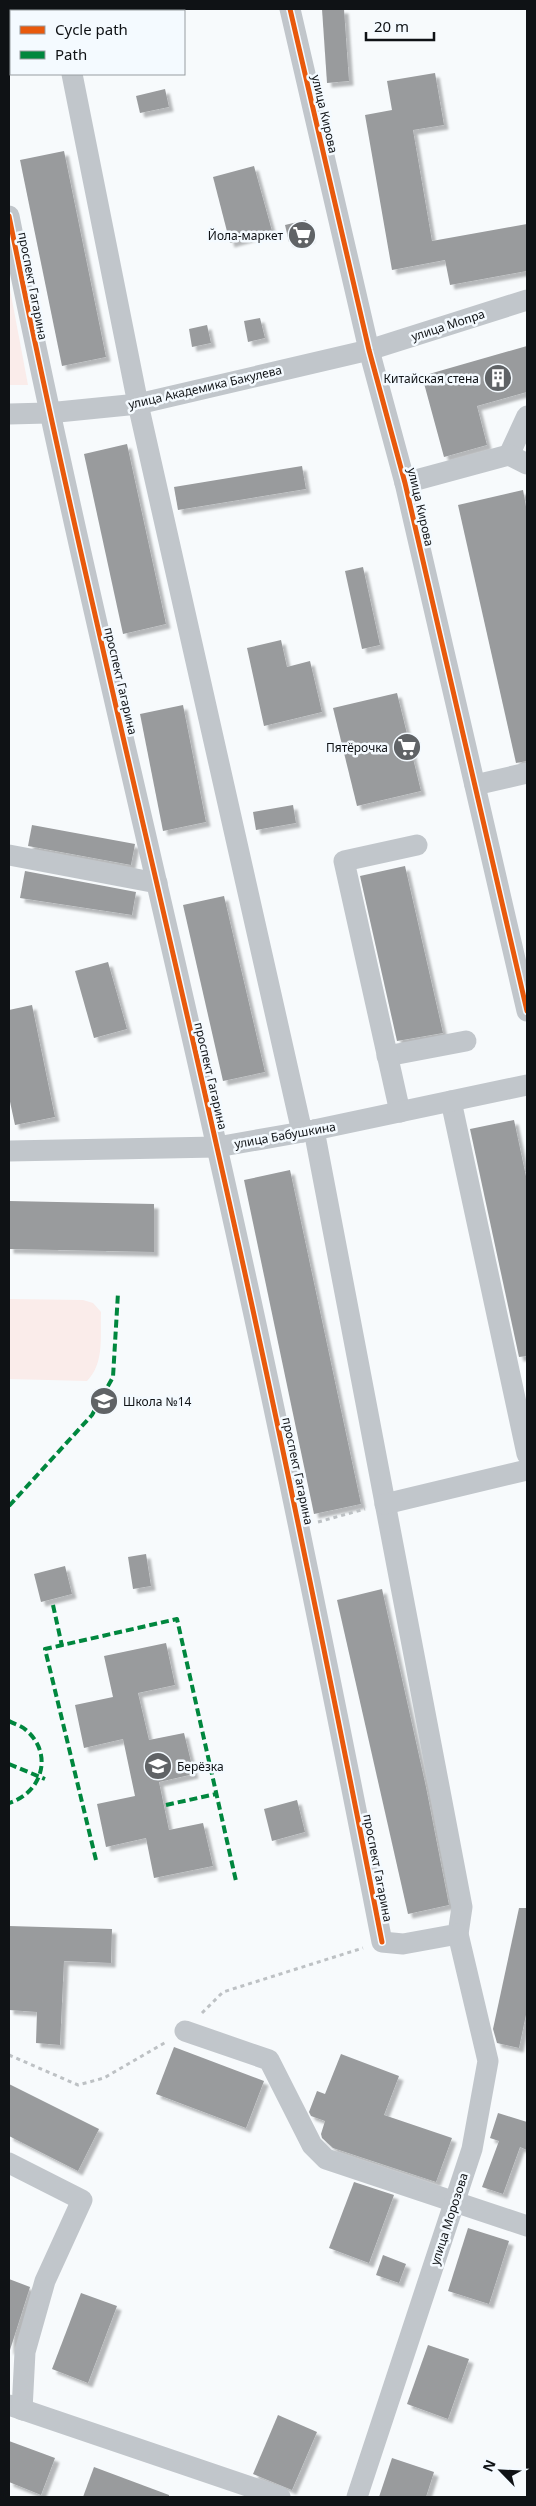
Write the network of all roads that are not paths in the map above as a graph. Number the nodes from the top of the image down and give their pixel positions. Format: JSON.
{"nodes":[{"id":1,"x":290,"y":9,"type":"edge"},
{"id":2,"x":72,"y":75,"type":"edge"},
{"id":3,"x":9,"y":216,"type":"edge"},
{"id":4,"x":527,"y":300,"type":"edge"},
{"id":5,"x":369,"y":350,"type":"junction"},
{"id":6,"x":138,"y":404,"type":"junction"},
{"id":7,"x":48,"y":413,"type":"junction"},
{"id":8,"x":9,"y":414,"type":"edge"},
{"id":9,"x":527,"y":416,"type":"edge"},
{"id":10,"x":518,"y":459,"type":"edge"},
{"id":11,"x":405,"y":483,"type":"junction"},
{"id":12,"x":527,"y":773,"type":"edge"},
{"id":13,"x":475,"y":785,"type":"junction"},
{"id":14,"x":418,"y":845,"type":"dead end"},
{"id":15,"x":9,"y":855,"type":"edge"},
{"id":16,"x":158,"y":883,"type":"junction"},
{"id":17,"x":527,"y":1011,"type":"edge"},
{"id":18,"x":466,"y":1041,"type":"dead end"},
{"id":19,"x":388,"y":1056,"type":"junction"},
{"id":20,"x":527,"y":1085,"type":"edge"},
{"id":21,"x":451,"y":1101,"type":"junction"},
{"id":22,"x":400,"y":1112,"type":"junction"},
{"id":23,"x":308,"y":1131,"type":"junction"},
{"id":24,"x":217,"y":1147,"type":"junction"},
{"id":25,"x":9,"y":1151,"type":"edge"},
{"id":26,"x":527,"y":1454,"type":"edge"},
{"id":27,"x":527,"y":1470,"type":"edge"},
{"id":28,"x":385,"y":1504,"type":"junction"},
{"id":29,"x":458,"y":1934,"type":"junction"},
{"id":30,"x":185,"y":2031,"type":"dead end"},
{"id":31,"x":9,"y":2164,"type":"edge"},
{"id":32,"x":454,"y":2203,"type":"junction"},
{"id":33,"x":527,"y":2226,"type":"edge"},
{"id":34,"x":16,"y":2407,"type":"edge"},
{"id":35,"x":280,"y":2497,"type":"edge"},
{"id":36,"x":357,"y":2497,"type":"edge"}],
"edges":[{"from":1,"to":5,"type":"street","name":"улица Кирова"},
{"from":2,"to":6,"type":"street"},
{"from":3,"to":7,"type":"street","name":"проспект Гагарина"},
{"from":4,"to":5,"type":"street","name":"улица Мопра"},
{"from":5,"to":6,"type":"street","name":"улица Академика Бакулева"},
{"from":5,"to":11,"type":"street","name":"улица Кирова"},
{"from":6,"to":7,"type":"street","name":"улица Академика Бакулева"},
{"from":6,"to":23,"type":"street"},
{"from":7,"to":8,"type":"street","name":"улица Академика Бакулева"},
{"from":7,"to":16,"type":"street","name":"проспект Гагарина"},
{"from":9,"to":10,"type":"street"},
{"from":10,"to":11,"type":"street"},
{"from":11,"to":13,"type":"street","name":"улица Кирова"},
{"from":12,"to":13,"type":"street"},
{"from":13,"to":17,"type":"street","name":"улица Кирова"},
{"from":14,"to":19,"type":"street"},
{"from":15,"to":16,"type":"street"},
{"from":16,"to":24,"type":"street","name":"проспект Гагарина"},
{"from":18,"to":19,"type":"street"},
{"from":19,"to":22,"type":"street"},
{"from":20,"to":21,"type":"street","name":"улица Бабушкина"},
{"from":21,"to":22,"type":"street","name":"улица Бабушкина"},
{"from":21,"to":26,"type":"street"},
{"from":22,"to":23,"type":"street","name":"улица Бабушкина"},
{"from":23,"to":24,"type":"street","name":"улица Бабушкина"},
{"from":23,"to":28,"type":"street"},
{"from":24,"to":25,"type":"street","name":"улица Бабушкина"},
{"from":24,"to":29,"type":"street","name":"проспект Гагарина"},
{"from":27,"to":28,"type":"street"},
{"from":28,"to":29,"type":"street"},
{"from":29,"to":32,"type":"street","name":"улица Морозова"},
{"from":30,"to":32,"type":"street"},
{"from":31,"to":34,"type":"street"},
{"from":32,"to":33,"type":"street"},
{"from":32,"to":36,"type":"street","name":"улица Морозова"},
{"from":34,"to":35,"type":"street"}]}
